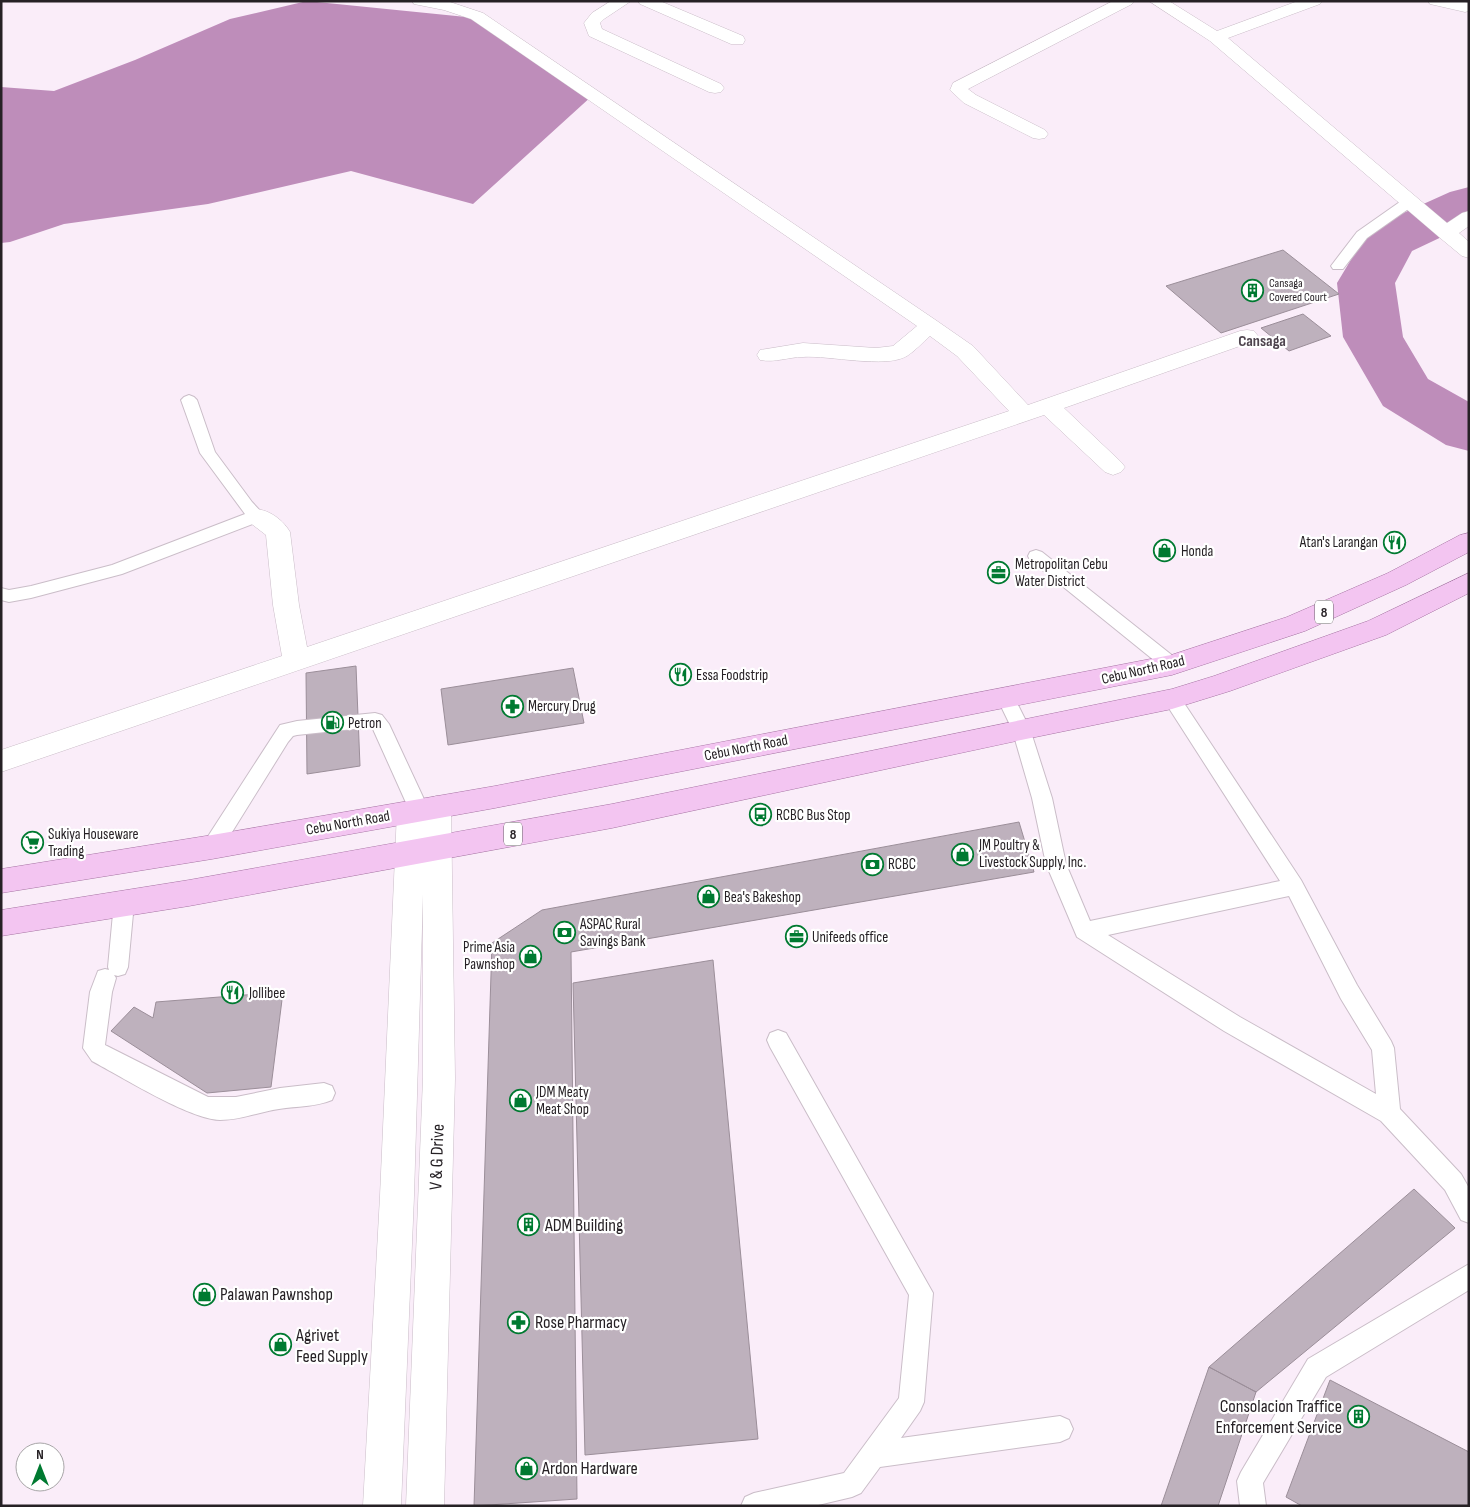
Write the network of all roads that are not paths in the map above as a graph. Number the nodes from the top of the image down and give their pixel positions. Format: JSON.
{"nodes":[{"id":1,"x":420,"y":1,"type":"edge"},
{"id":2,"x":623,"y":1,"type":"edge"},
{"id":3,"x":646,"y":1,"type":"edge"},
{"id":4,"x":1126,"y":1,"type":"edge"},
{"id":5,"x":1157,"y":1,"type":"edge"},
{"id":6,"x":1314,"y":1,"type":"edge"},
{"id":7,"x":1436,"y":1,"type":"edge"},
{"id":8,"x":1465,"y":7,"type":"dead end"},
{"id":9,"x":1216,"y":37,"type":"junction"},
{"id":10,"x":737,"y":40,"type":"dead end"},
{"id":11,"x":715,"y":88,"type":"dead end"},
{"id":12,"x":1038,"y":134,"type":"dead end"},
{"id":13,"x":1413,"y":206,"type":"junction"},
{"id":14,"x":1469,"y":217,"type":"edge"},
{"id":15,"x":1443,"y":230,"type":"junction"},
{"id":16,"x":1469,"y":252,"type":"edge"},
{"id":17,"x":1338,"y":266,"type":"dead end"},
{"id":18,"x":930,"y":325,"type":"junction"},
{"id":19,"x":1247,"y":336,"type":"dead end"},
{"id":20,"x":768,"y":355,"type":"dead end"},
{"id":21,"x":189,"y":400,"type":"dead end"},
{"id":22,"x":1047,"y":406,"type":"junction"},
{"id":23,"x":1024,"y":414,"type":"junction"},
{"id":24,"x":1113,"y":467,"type":"dead end"},
{"id":25,"x":256,"y":516,"type":"junction"},
{"id":26,"x":1469,"y":541,"type":"edge"},
{"id":27,"x":1036,"y":556,"type":"dead end"},
{"id":28,"x":1469,"y":582,"type":"edge"},
{"id":29,"x":1,"y":594,"type":"edge"},
{"id":30,"x":296,"y":660,"type":"junction"},
{"id":31,"x":1172,"y":666,"type":"junction"},
{"id":32,"x":1006,"y":698,"type":"junction"},
{"id":33,"x":1172,"y":699,"type":"junction"},
{"id":34,"x":1021,"y":729,"type":"junction"},
{"id":35,"x":1,"y":761,"type":"edge"},
{"id":36,"x":422,"y":810,"type":"junction"},
{"id":37,"x":212,"y":847,"type":"junction"},
{"id":38,"x":424,"y":850,"type":"junction"},
{"id":39,"x":1,"y":881,"type":"edge"},
{"id":40,"x":1294,"y":886,"type":"junction"},
{"id":41,"x":124,"y":903,"type":"junction"},
{"id":42,"x":1,"y":923,"type":"edge"},
{"id":43,"x":1084,"y":931,"type":"junction"},
{"id":44,"x":111,"y":972,"type":"joint"},
{"id":45,"x":778,"y":1040,"type":"dead end"},
{"id":46,"x":324,"y":1093,"type":"dead end"},
{"id":47,"x":1389,"y":1112,"type":"junction"},
{"id":48,"x":1469,"y":1212,"type":"edge"},
{"id":49,"x":1469,"y":1276,"type":"edge"},
{"id":50,"x":1060,"y":1429,"type":"dead end"},
{"id":51,"x":873,"y":1455,"type":"junction"},
{"id":52,"x":382,"y":1506,"type":"edge"},
{"id":53,"x":425,"y":1506,"type":"edge"},
{"id":54,"x":754,"y":1506,"type":"edge"},
{"id":55,"x":1253,"y":1506,"type":"edge"}],
"edges":[{"from":1,"to":18,"type":"street"},
{"from":2,"to":11,"type":"street"},
{"from":3,"to":10,"type":"street"},
{"from":4,"to":12,"type":"street"},
{"from":5,"to":9,"type":"street"},
{"from":6,"to":9,"type":"street"},
{"from":7,"to":8,"type":"street"},
{"from":9,"to":13,"type":"street"},
{"from":13,"to":15,"type":"street"},
{"from":13,"to":17,"type":"lane"},
{"from":14,"to":15,"type":"street"},
{"from":15,"to":16,"type":"street"},
{"from":18,"to":20,"type":"street"},
{"from":18,"to":23,"type":"street"},
{"from":19,"to":22,"type":"street"},
{"from":21,"to":25,"type":"lane"},
{"from":22,"to":23,"type":"street"},
{"from":22,"to":24,"type":"street"},
{"from":23,"to":30,"type":"street"},
{"from":25,"to":29,"type":"lane"},
{"from":25,"to":30,"type":"street"},
{"from":26,"to":31,"type":"main road","name":"Cebu North Road","number":"8"},
{"from":27,"to":31,"type":"lane"},
{"from":28,"to":33,"type":"main road","number":"8"},
{"from":30,"to":35,"type":"street"},
{"from":31,"to":32,"type":"main road","name":"Cebu North Road","number":"8"},
{"from":32,"to":34,"type":"lane"},
{"from":32,"to":36,"type":"main road","name":"Cebu North Road","number":"8"},
{"from":33,"to":34,"type":"main road","number":"8"},
{"from":33,"to":40,"type":"lane"},
{"from":34,"to":38,"type":"main road","number":"8"},
{"from":34,"to":43,"type":"lane"},
{"from":36,"to":37,"type":"main road","name":"Cebu North Road","number":"8"},
{"from":36,"to":37,"type":"lane"},
{"from":36,"to":38,"type":"street","name":"V & G Drive"},
{"from":37,"to":39,"type":"main road","name":"Cebu North Road","number":"8"},
{"from":38,"to":41,"type":"main road","number":"8"},
{"from":38,"to":52,"type":"street","name":"V & G Drive"},
{"from":38,"to":53,"type":"street","name":"V & G Drive"},
{"from":40,"to":43,"type":"lane"},
{"from":40,"to":47,"type":"lane"},
{"from":41,"to":42,"type":"main road","number":"8"},
{"from":41,"to":44,"type":"lane"},
{"from":43,"to":47,"type":"lane"},
{"from":44,"to":46,"type":"lane"},
{"from":45,"to":51,"type":"lane"},
{"from":47,"to":48,"type":"lane"},
{"from":49,"to":55,"type":"lane"},
{"from":50,"to":51,"type":"lane"},
{"from":51,"to":54,"type":"lane"}]}
